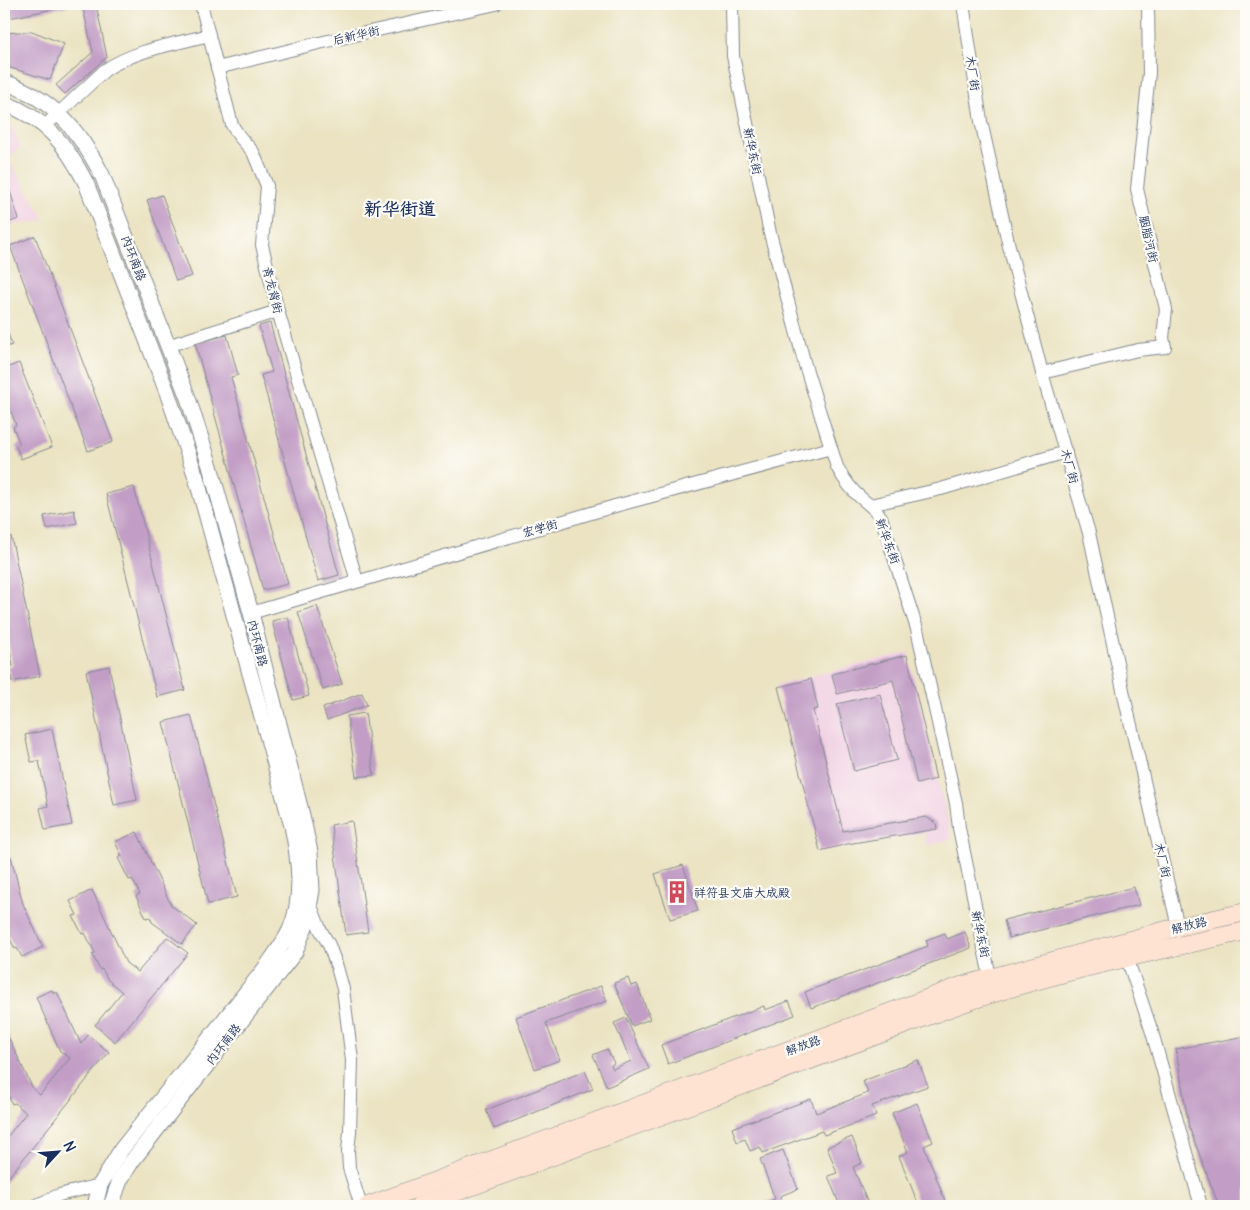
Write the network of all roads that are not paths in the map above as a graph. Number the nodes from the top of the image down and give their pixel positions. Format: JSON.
{"nodes":[{"id":1,"x":201,"y":4,"type":"edge"},
{"id":2,"x":496,"y":4,"type":"edge"},
{"id":3,"x":732,"y":4,"type":"edge"},
{"id":4,"x":962,"y":4,"type":"edge"},
{"id":5,"x":1148,"y":4,"type":"edge"},
{"id":6,"x":209,"y":35,"type":"junction"},
{"id":7,"x":217,"y":68,"type":"junction"},
{"id":8,"x":4,"y":82,"type":"edge"},
{"id":9,"x":4,"y":103,"type":"edge"},
{"id":10,"x":58,"y":113,"type":"junction"},
{"id":11,"x":45,"y":126,"type":"junction"},
{"id":12,"x":278,"y":311,"type":"junction"},
{"id":13,"x":167,"y":346,"type":"junction"},
{"id":14,"x":1042,"y":373,"type":"junction"},
{"id":15,"x":831,"y":448,"type":"junction"},
{"id":16,"x":1066,"y":452,"type":"junction"},
{"id":17,"x":870,"y":505,"type":"junction"},
{"id":18,"x":357,"y":581,"type":"junction"},
{"id":19,"x":251,"y":613,"type":"junction"},
{"id":20,"x":311,"y":906,"type":"junction"},
{"id":21,"x":1246,"y":912,"type":"edge"},
{"id":22,"x":1178,"y":928,"type":"junction"},
{"id":23,"x":1246,"y":931,"type":"edge"},
{"id":24,"x":1127,"y":958,"type":"junction"},
{"id":25,"x":990,"y":977,"type":"junction"},
{"id":26,"x":100,"y":1185,"type":"junction"},
{"id":27,"x":35,"y":1206,"type":"edge"},
{"id":28,"x":95,"y":1206,"type":"edge"},
{"id":29,"x":111,"y":1206,"type":"edge"},
{"id":30,"x":361,"y":1206,"type":"edge"},
{"id":31,"x":368,"y":1206,"type":"edge"},
{"id":32,"x":419,"y":1206,"type":"edge"},
{"id":33,"x":1201,"y":1206,"type":"edge"}],
"edges":[{"from":1,"to":6,"type":"street","name":"青龙背街"},
{"from":2,"to":7,"type":"street","name":"后新华街"},
{"from":3,"to":15,"type":"street","name":"新华东街"},
{"from":4,"to":14,"type":"street","name":"木厂街"},
{"from":5,"to":14,"type":"street","name":"胭脂河街"},
{"from":6,"to":7,"type":"street","name":"青龙背街"},
{"from":6,"to":10,"type":"street"},
{"from":7,"to":12,"type":"street","name":"青龙背街"},
{"from":8,"to":10,"type":"street","name":"内环南路"},
{"from":9,"to":11,"type":"street","name":"内环南路"},
{"from":10,"to":11,"type":"street"},
{"from":10,"to":13,"type":"street","name":"内环南路"},
{"from":11,"to":26,"type":"street","name":"内环南路"},
{"from":12,"to":13,"type":"street"},
{"from":12,"to":18,"type":"street","name":"青龙背街"},
{"from":13,"to":19,"type":"street","name":"内环南路"},
{"from":14,"to":16,"type":"street","name":"木厂街"},
{"from":15,"to":17,"type":"street","name":"新华东街"},
{"from":15,"to":18,"type":"street","name":"宏学街"},
{"from":16,"to":17,"type":"street"},
{"from":16,"to":22,"type":"street","name":"木厂街"},
{"from":17,"to":25,"type":"street","name":"新华东街"},
{"from":18,"to":19,"type":"street","name":"宏学街"},
{"from":19,"to":20,"type":"street","name":"内环南路"},
{"from":20,"to":29,"type":"street","name":"内环南路"},
{"from":20,"to":30,"type":"street"},
{"from":21,"to":22,"type":"main road","name":"解放路"},
{"from":22,"to":25,"type":"main road","name":"解放路"},
{"from":23,"to":24,"type":"main road","name":"解放路"},
{"from":24,"to":32,"type":"main road","name":"解放路"},
{"from":24,"to":33,"type":"street"},
{"from":25,"to":31,"type":"main road","name":"解放路"},
{"from":26,"to":27,"type":"street"},
{"from":26,"to":28,"type":"street","name":"内环南路"}]}
